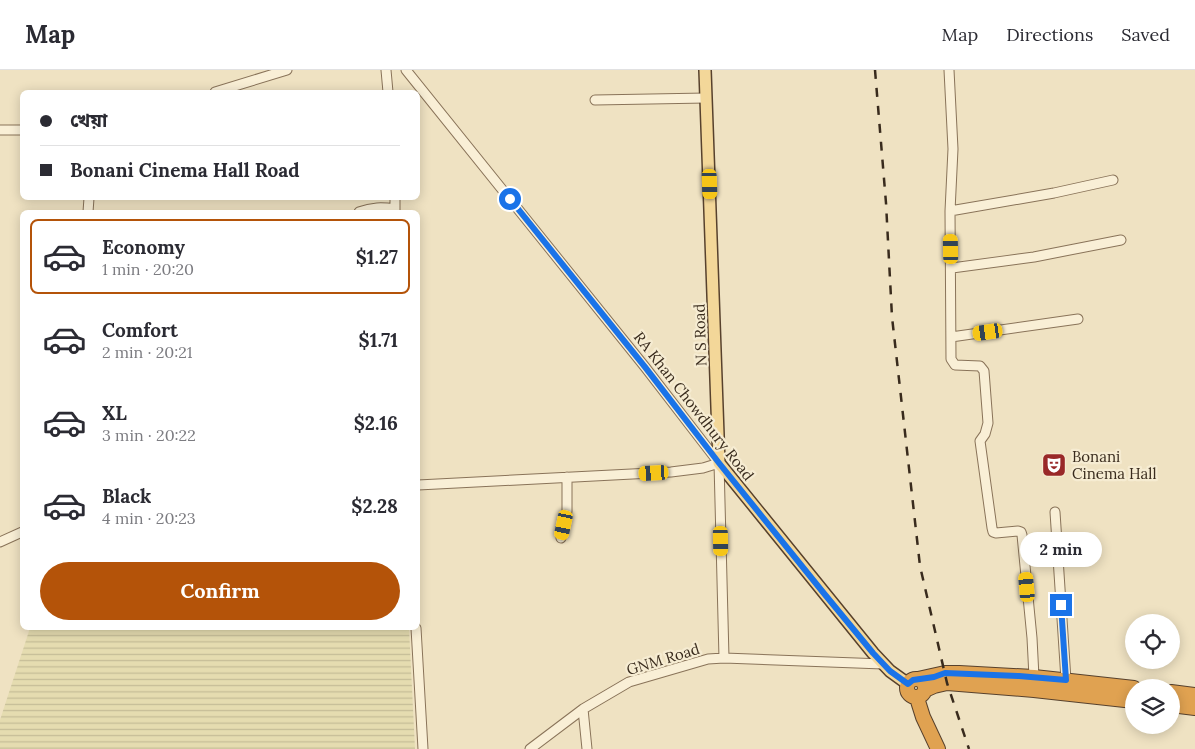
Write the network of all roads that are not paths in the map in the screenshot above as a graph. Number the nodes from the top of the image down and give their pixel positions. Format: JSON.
{"nodes":[{"id":1,"x":287,"y":70,"type":"edge"},
{"id":2,"x":386,"y":70,"type":"edge"},
{"id":3,"x":406,"y":70,"type":"edge"},
{"id":4,"x":705,"y":70,"type":"edge"},
{"id":5,"x":949,"y":70,"type":"edge"},
{"id":6,"x":222,"y":90,"type":"edge"},
{"id":7,"x":388,"y":90,"type":"edge"},
{"id":8,"x":706,"y":98,"type":"junction"},
{"id":9,"x":595,"y":100,"type":"dead end"},
{"id":10,"x":0,"y":130,"type":"edge"},
{"id":11,"x":20,"y":130,"type":"edge"},
{"id":12,"x":1113,"y":180,"type":"dead end"},
{"id":13,"x":364,"y":210,"type":"edge"},
{"id":14,"x":392,"y":210,"type":"edge"},
{"id":15,"x":950,"y":211,"type":"junction"},
{"id":16,"x":1120,"y":240,"type":"dead end"},
{"id":17,"x":952,"y":268,"type":"junction"},
{"id":18,"x":1078,"y":319,"type":"dead end"},
{"id":19,"x":951,"y":337,"type":"junction"},
{"id":20,"x":719,"y":463,"type":"junction"},
{"id":21,"x":567,"y":477,"type":"junction"},
{"id":22,"x":420,"y":484,"type":"edge"},
{"id":23,"x":1055,"y":512,"type":"dead end"},
{"id":24,"x":20,"y":533,"type":"edge"},
{"id":25,"x":561,"y":538,"type":"dead end"},
{"id":26,"x":0,"y":542,"type":"edge"},
{"id":27,"x":416,"y":630,"type":"edge"},
{"id":28,"x":724,"y":658,"type":"junction"},
{"id":29,"x":883,"y":664,"type":"junction"},
{"id":30,"x":1034,"y":677,"type":"junction"},
{"id":31,"x":1066,"y":680,"type":"junction"},
{"id":32,"x":1005,"y":682,"type":"junction"},
{"id":33,"x":917,"y":688,"type":"junction"},
{"id":34,"x":1125,"y":689,"type":"edge"},
{"id":35,"x":1109,"y":692,"type":"junction"},
{"id":36,"x":1180,"y":693,"type":"edge"},
{"id":37,"x":1195,"y":695,"type":"edge"},
{"id":38,"x":1125,"y":698,"type":"edge"},
{"id":39,"x":1180,"y":706,"type":"edge"},
{"id":40,"x":1195,"y":708,"type":"edge"},
{"id":41,"x":583,"y":710,"type":"junction"},
{"id":42,"x":423,"y":749,"type":"edge"},
{"id":43,"x":530,"y":749,"type":"edge"},
{"id":44,"x":587,"y":749,"type":"edge"},
{"id":45,"x":938,"y":749,"type":"edge"}],
"edges":[{"from":1,"to":6,"type":"street"},
{"from":2,"to":7,"type":"street"},
{"from":3,"to":20,"type":"street","name":"RA Khan Chowdhury Road"},
{"from":4,"to":8,"type":"main road","name":"N S Road"},
{"from":5,"to":15,"type":"street"},
{"from":8,"to":9,"type":"street"},
{"from":8,"to":20,"type":"main road","name":"N S Road"},
{"from":10,"to":11,"type":"street"},
{"from":12,"to":15,"type":"street"},
{"from":13,"to":14,"type":"street"},
{"from":15,"to":17,"type":"street"},
{"from":16,"to":17,"type":"street"},
{"from":17,"to":19,"type":"street"},
{"from":18,"to":19,"type":"street"},
{"from":19,"to":30,"type":"street"},
{"from":20,"to":21,"type":"street"},
{"from":20,"to":28,"type":"street","name":"N S Road"},
{"from":20,"to":29,"type":"main road","name":"RA Khan Chowdhury Road"},
{"from":21,"to":22,"type":"street"},
{"from":21,"to":25,"type":"street"},
{"from":23,"to":31,"type":"street"},
{"from":24,"to":26,"type":"street"},
{"from":27,"to":42,"type":"street"},
{"from":28,"to":29,"type":"street","name":"GNM Road"},
{"from":28,"to":41,"type":"street","name":"GNM Road"},
{"from":29,"to":33,"type":"main road","name":"RA Khan Chowdhury Road"},
{"from":30,"to":31,"type":"highway"},
{"from":30,"to":32,"type":"highway"},
{"from":31,"to":35,"type":"highway"},
{"from":32,"to":33,"type":"highway"},
{"from":32,"to":35,"type":"highway"},
{"from":33,"to":45,"type":"highway"},
{"from":34,"to":35,"type":"highway"},
{"from":35,"to":38,"type":"highway"},
{"from":36,"to":37,"type":"highway"},
{"from":39,"to":40,"type":"highway"},
{"from":41,"to":43,"type":"street","name":"GNM Road"},
{"from":41,"to":44,"type":"street"}]}
